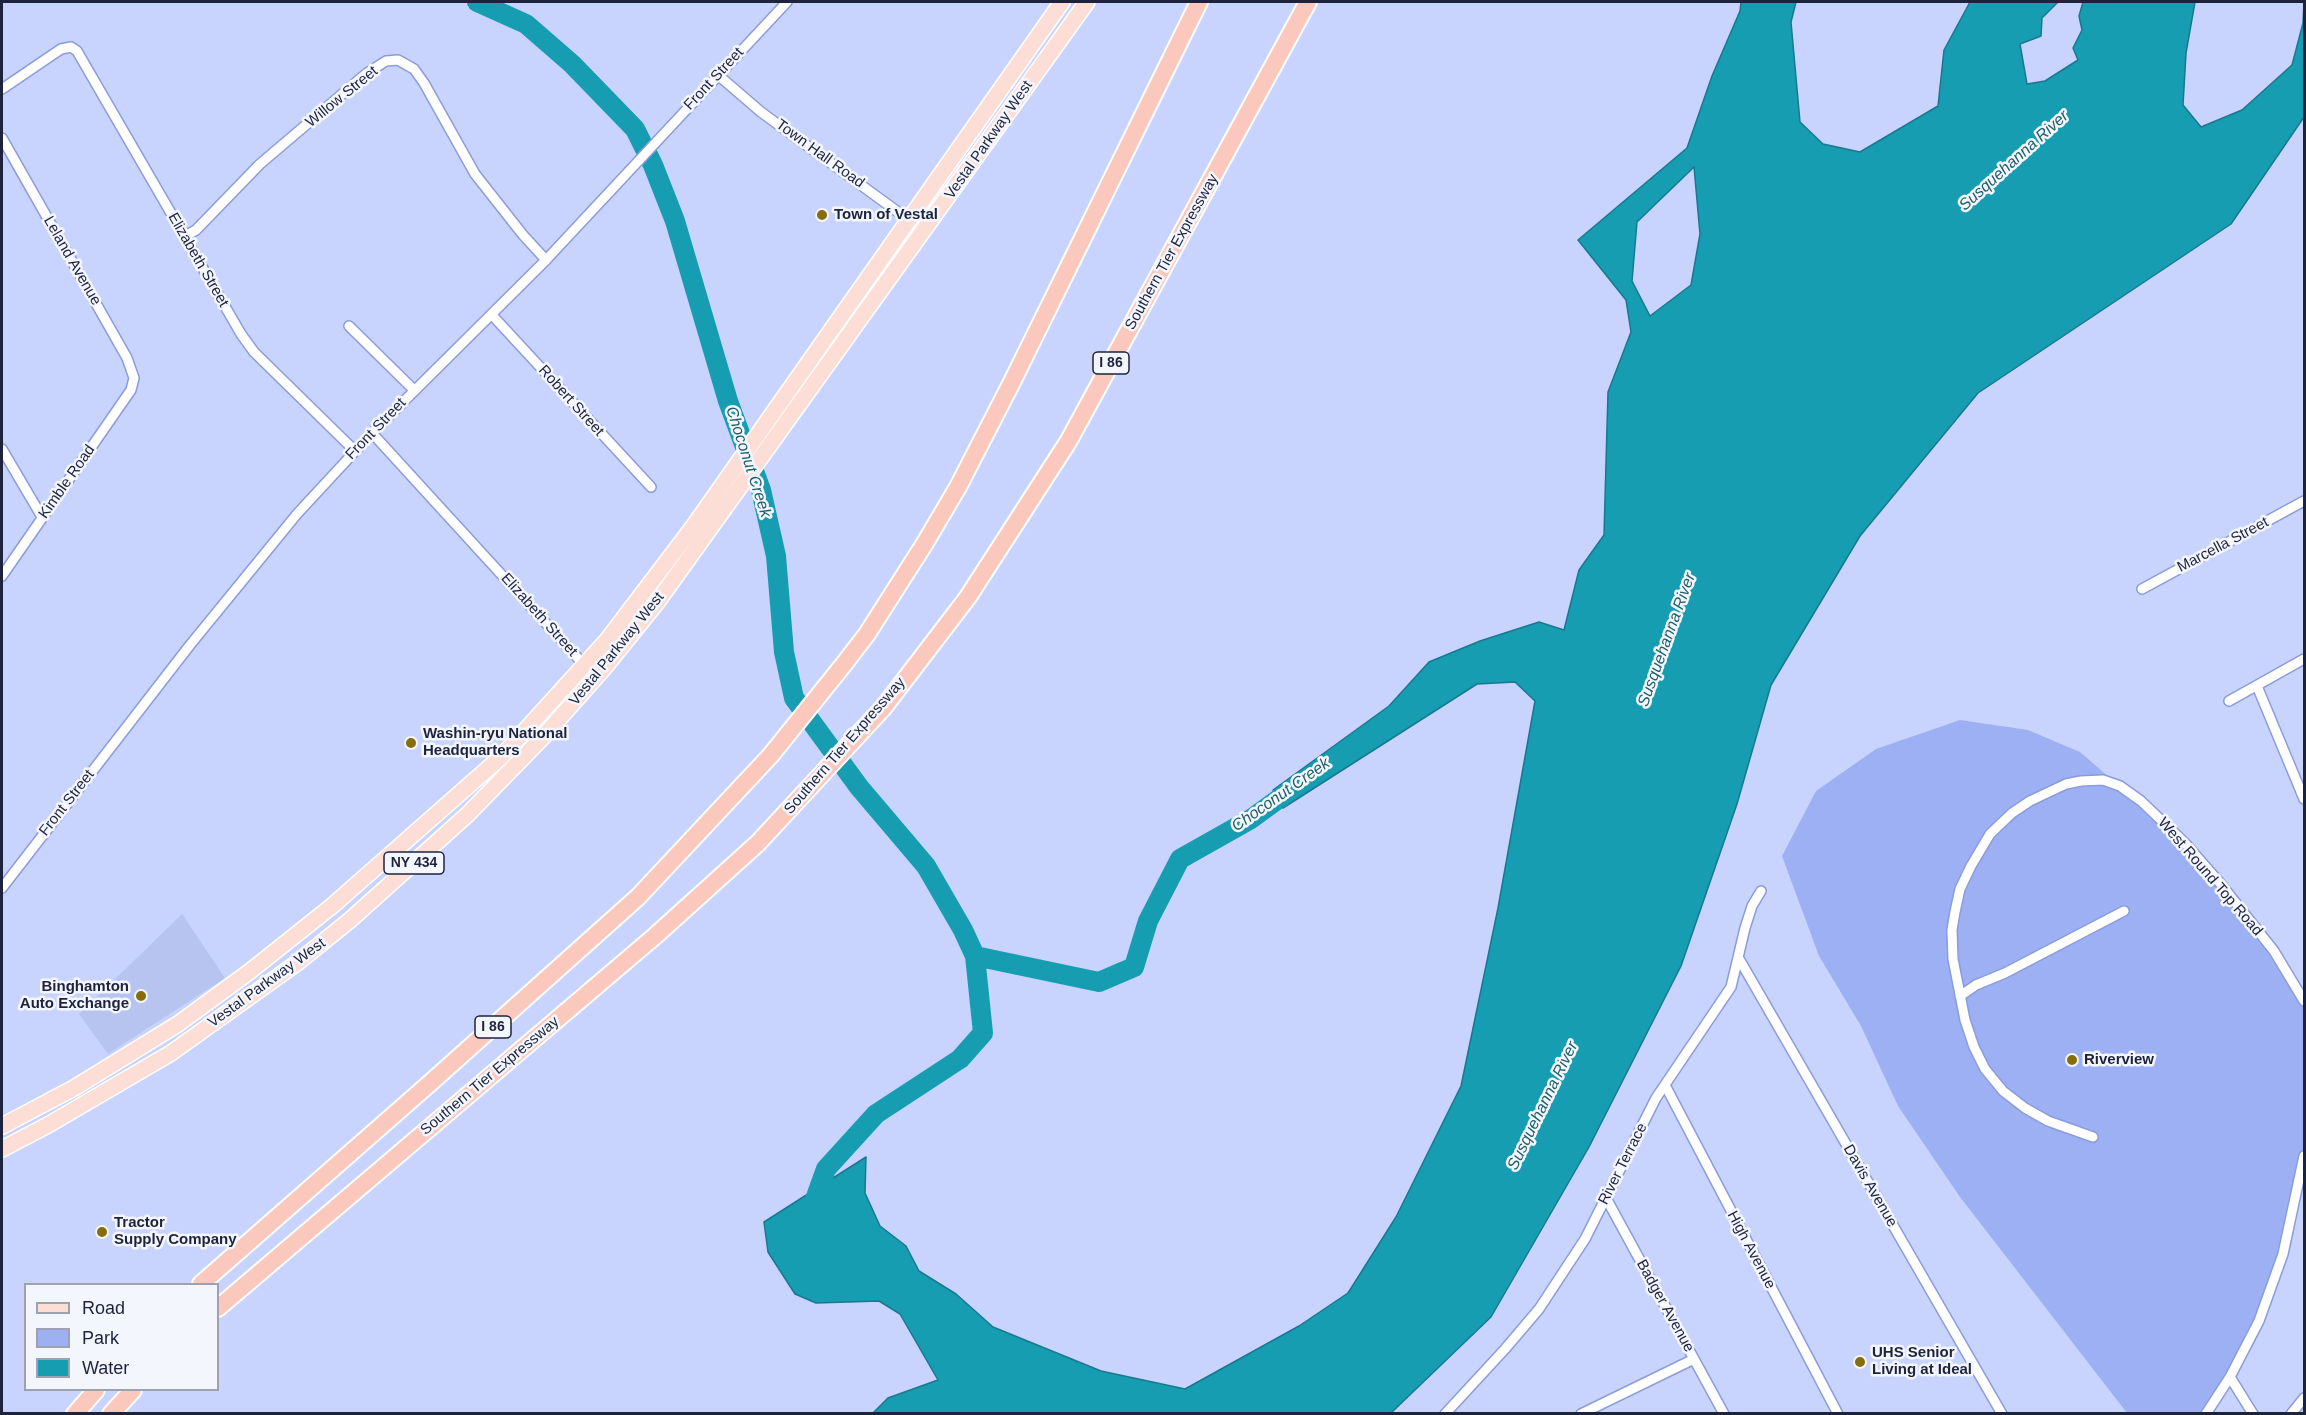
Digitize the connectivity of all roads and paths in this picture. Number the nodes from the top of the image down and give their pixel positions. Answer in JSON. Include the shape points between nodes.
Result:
{"nodes":[{"id":1,"x":787,"y":2,"type":"edge"},
{"id":2,"x":1062,"y":2,"type":"edge"},
{"id":3,"x":1087,"y":2,"type":"edge"},
{"id":4,"x":1198,"y":2,"type":"edge"},
{"id":5,"x":1308,"y":2,"type":"edge"},
{"id":6,"x":718,"y":75,"type":"junction"},
{"id":7,"x":2,"y":89,"type":"edge"},
{"id":8,"x":2,"y":138,"type":"edge"},
{"id":9,"x":907,"y":219,"type":"junction"},
{"id":10,"x":924,"y":231,"type":"junction"},
{"id":11,"x":184,"y":237,"type":"junction"},
{"id":12,"x":546,"y":260,"type":"junction"},
{"id":13,"x":492,"y":315,"type":"junction"},
{"id":14,"x":349,"y":326,"type":"dead end"},
{"id":15,"x":132,"y":387,"type":"joint"},
{"id":16,"x":414,"y":390,"type":"junction"},
{"id":17,"x":372,"y":433,"type":"junction"},
{"id":18,"x":2,"y":449,"type":"edge"},
{"id":19,"x":355,"y":451,"type":"junction"},
{"id":20,"x":651,"y":487,"type":"dead end"},
{"id":21,"x":2304,"y":501,"type":"edge"},
{"id":22,"x":42,"y":517,"type":"junction"},
{"id":23,"x":2,"y":576,"type":"edge"},
{"id":24,"x":2142,"y":589,"type":"dead end"},
{"id":25,"x":2304,"y":659,"type":"edge"},
{"id":26,"x":585,"y":666,"type":"junction"},
{"id":27,"x":2257,"y":686,"type":"junction"},
{"id":28,"x":2229,"y":701,"type":"dead end"},
{"id":29,"x":2304,"y":799,"type":"edge"},
{"id":30,"x":2,"y":888,"type":"edge"},
{"id":31,"x":1761,"y":891,"type":"dead end"},
{"id":32,"x":2124,"y":911,"type":"dead end"},
{"id":33,"x":1738,"y":957,"type":"junction"},
{"id":34,"x":1960,"y":996,"type":"junction"},
{"id":35,"x":2304,"y":1001,"type":"edge"},
{"id":36,"x":1665,"y":1085,"type":"junction"},
{"id":37,"x":2,"y":1126,"type":"edge"},
{"id":38,"x":2093,"y":1137,"type":"dead end"},
{"id":39,"x":2,"y":1149,"type":"edge"},
{"id":40,"x":2304,"y":1156,"type":"edge"},
{"id":41,"x":1606,"y":1198,"type":"junction"},
{"id":42,"x":202,"y":1283,"type":"edge"},
{"id":43,"x":219,"y":1307,"type":"edge"},
{"id":44,"x":1694,"y":1359,"type":"junction"},
{"id":45,"x":2230,"y":1377,"type":"junction"},
{"id":46,"x":94,"y":1391,"type":"edge"},
{"id":47,"x":131,"y":1391,"type":"edge"},
{"id":48,"x":2304,"y":1398,"type":"edge"},
{"id":49,"x":1449,"y":1412,"type":"edge"},
{"id":50,"x":75,"y":1413,"type":"edge"},
{"id":51,"x":111,"y":1413,"type":"edge"},
{"id":52,"x":1581,"y":1413,"type":"edge"},
{"id":53,"x":1724,"y":1413,"type":"edge"},
{"id":54,"x":1838,"y":1413,"type":"edge"},
{"id":55,"x":2002,"y":1413,"type":"edge"},
{"id":56,"x":2206,"y":1413,"type":"edge"},
{"id":57,"x":2253,"y":1413,"type":"edge"},
{"id":58,"x":2291,"y":1413,"type":"edge"}],
"edges":[{"from":1,"to":6,"type":"street","name":"Front Street"},
{"from":2,"to":9,"type":"main road","name":"Vestal Parkway West","number":"NY 434"},
{"from":3,"to":10,"type":"main road","name":"Vestal Parkway West","number":"NY 434"},
{"from":4,"to":42,"type":"highway","number":"I 86","via":[[958,487],[867,634],[844,664],[771,755],[638,897]]},
{"from":5,"to":43,"type":"highway","name":"Southern Tier Expressway","number":"I 86","via":[[1068,442],[968,597],[884,706],[758,843],[655,936]]},
{"from":6,"to":9,"type":"street","name":"Town Hall Road","via":[[761,112]]},
{"from":6,"to":12,"type":"street","name":"Front Street"},
{"from":7,"to":11,"type":"street","name":"Elizabeth Street","via":[[61,50],[71,47],[77,51]]},
{"from":8,"to":15,"type":"street","name":"Leland Avenue","via":[[128,358],[134,378]]},
{"from":9,"to":10,"type":"street","name":"Town Hall Road"},
{"from":9,"to":26,"type":"main road","name":"Vestal Parkway West","number":"NY 434","via":[[736,467]]},
{"from":10,"to":39,"type":"main road","name":"Vestal Parkway West","number":"NY 434","via":[[658,601],[542,738],[451,830],[350,920],[261,989],[162,1058]]},
{"from":11,"to":12,"type":"street","name":"Willow Street","via":[[196,230],[260,164],[367,73],[386,61],[398,60],[414,69],[476,174]]},
{"from":11,"to":19,"type":"street","name":"Elizabeth Street","via":[[254,352]]},
{"from":12,"to":13,"type":"street","name":"Front Street"},
{"from":13,"to":16,"type":"street","name":"Front Street"},
{"from":13,"to":20,"type":"street","name":"Robert Street"},
{"from":14,"to":16,"type":"street"},
{"from":15,"to":22,"type":"street","name":"Kimble Road"},
{"from":16,"to":17,"type":"street","name":"Front Street"},
{"from":17,"to":19,"type":"street","name":"Front Street"},
{"from":17,"to":26,"type":"street","name":"Elizabeth Street"},
{"from":18,"to":22,"type":"street"},
{"from":19,"to":30,"type":"street","name":"Front Street","via":[[297,513],[192,642]]},
{"from":21,"to":24,"type":"street","name":"Marcella Street"},
{"from":22,"to":23,"type":"street","name":"Kimble Road"},
{"from":25,"to":27,"type":"street"},
{"from":26,"to":37,"type":"main road","name":"Vestal Parkway West","number":"NY 434","via":[[464,791],[249,972],[178,1024],[74,1088]]},
{"from":27,"to":28,"type":"street"},
{"from":27,"to":29,"type":"street"},
{"from":31,"to":33,"type":"street","name":"River Terrace","via":[[1752,906]]},
{"from":32,"to":34,"type":"street"},
{"from":33,"to":36,"type":"street","name":"River Terrace","via":[[1731,987]]},
{"from":33,"to":55,"type":"street","name":"Davis Avenue"},
{"from":34,"to":35,"type":"street","name":"West Round Top Road","via":[[1952,930],[1960,889],[1990,834],[2030,801],[2066,784],[2103,780],[2120,786],[2159,816],[2220,883],[2274,951]]},
{"from":34,"to":38,"type":"street","name":"West Round Top Road","via":[[1974,1047],[1985,1069],[2003,1090],[2048,1121]]},
{"from":36,"to":41,"type":"street","name":"River Terrace"},
{"from":36,"to":54,"type":"street","name":"High Avenue"},
{"from":40,"to":45,"type":"street","via":[[2283,1254],[2259,1321]]},
{"from":41,"to":44,"type":"street","name":"Badger Avenue"},
{"from":41,"to":49,"type":"street","name":"River Terrace","via":[[1585,1239],[1539,1309]]},
{"from":44,"to":52,"type":"street"},
{"from":44,"to":53,"type":"street","name":"Badger Avenue"},
{"from":45,"to":56,"type":"street"},
{"from":45,"to":57,"type":"street"},
{"from":46,"to":50,"type":"highway"},
{"from":47,"to":51,"type":"highway"},
{"from":48,"to":58,"type":"street"}]}
